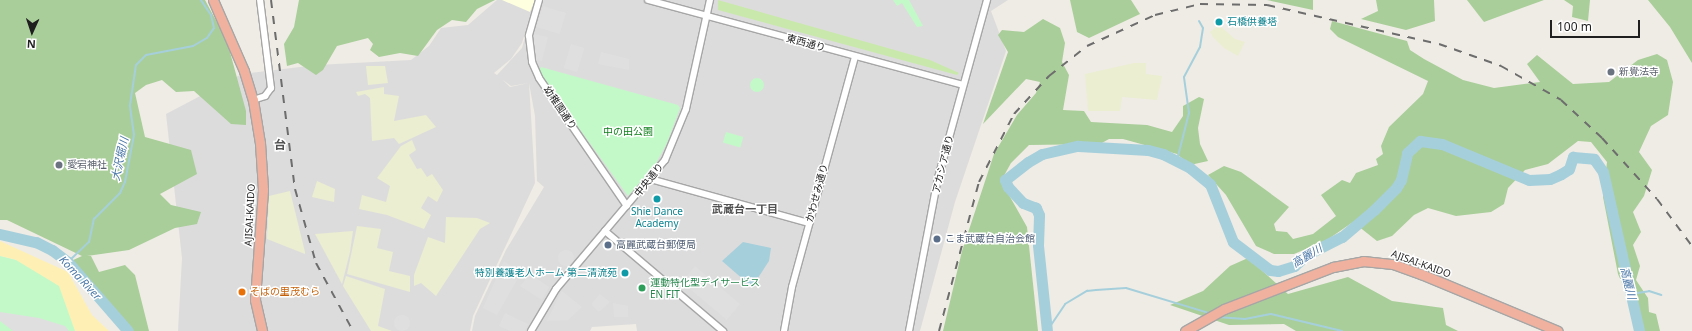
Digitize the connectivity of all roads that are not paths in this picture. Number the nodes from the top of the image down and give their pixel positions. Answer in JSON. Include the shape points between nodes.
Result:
{"nodes":[{"id":1,"x":214,"y":0,"type":"edge"},
{"id":2,"x":260,"y":0,"type":"edge"},
{"id":3,"x":539,"y":0,"type":"edge"},
{"id":4,"x":648,"y":0,"type":"edge"},
{"id":5,"x":710,"y":0,"type":"edge"},
{"id":6,"x":987,"y":0,"type":"edge"},
{"id":7,"x":706,"y":16,"type":"junction"},
{"id":8,"x":855,"y":56,"type":"junction"},
{"id":9,"x":963,"y":85,"type":"junction"},
{"id":10,"x":253,"y":100,"type":"junction"},
{"id":11,"x":650,"y":179,"type":"junction"},
{"id":12,"x":627,"y":206,"type":"junction"},
{"id":13,"x":809,"y":223,"type":"junction"},
{"id":14,"x":605,"y":231,"type":"junction"},
{"id":15,"x":262,"y":331,"type":"edge"},
{"id":16,"x":531,"y":331,"type":"edge"},
{"id":17,"x":723,"y":331,"type":"edge"},
{"id":18,"x":784,"y":331,"type":"edge"},
{"id":19,"x":909,"y":331,"type":"edge"},
{"id":20,"x":1185,"y":331,"type":"edge"},
{"id":21,"x":1558,"y":331,"type":"edge"}],
"edges":[{"from":1,"to":10,"type":"highway","name":"AJISAI-KAIDO","via":[[231,34]]},
{"from":2,"to":10,"type":"street","via":[[271,88],[265,96]]},
{"from":3,"to":12,"type":"street","name":"幼稚園通り","via":[[529,36],[532,62],[539,78]]},
{"from":4,"to":7,"type":"street","name":"東西通り"},
{"from":5,"to":7,"type":"street","name":"中央通り"},
{"from":6,"to":9,"type":"street","name":"アカシア通り"},
{"from":7,"to":8,"type":"street","name":"東西通り"},
{"from":7,"to":11,"type":"street","name":"中央通り","via":[[682,122],[665,160]]},
{"from":8,"to":9,"type":"street","name":"東西通り"},
{"from":8,"to":13,"type":"street","name":"かわせみ通り"},
{"from":9,"to":19,"type":"street","name":"アカシア通り","via":[[938,178]]},
{"from":10,"to":15,"type":"highway","name":"AJISAI-KAIDO","via":[[263,172],[255,300]]},
{"from":11,"to":12,"type":"street","name":"中央通り"},
{"from":11,"to":13,"type":"street"},
{"from":12,"to":14,"type":"street","name":"中央通り"},
{"from":13,"to":18,"type":"street","name":"かわせみ通り","via":[[785,314]]},
{"from":14,"to":16,"type":"street","name":"中央通り","via":[[556,289]]},
{"from":14,"to":17,"type":"street"},
{"from":20,"to":21,"type":"highway","name":"AJISAI-KAIDO","via":[[1217,312],[1339,266],[1380,262],[1421,274]]}]}
